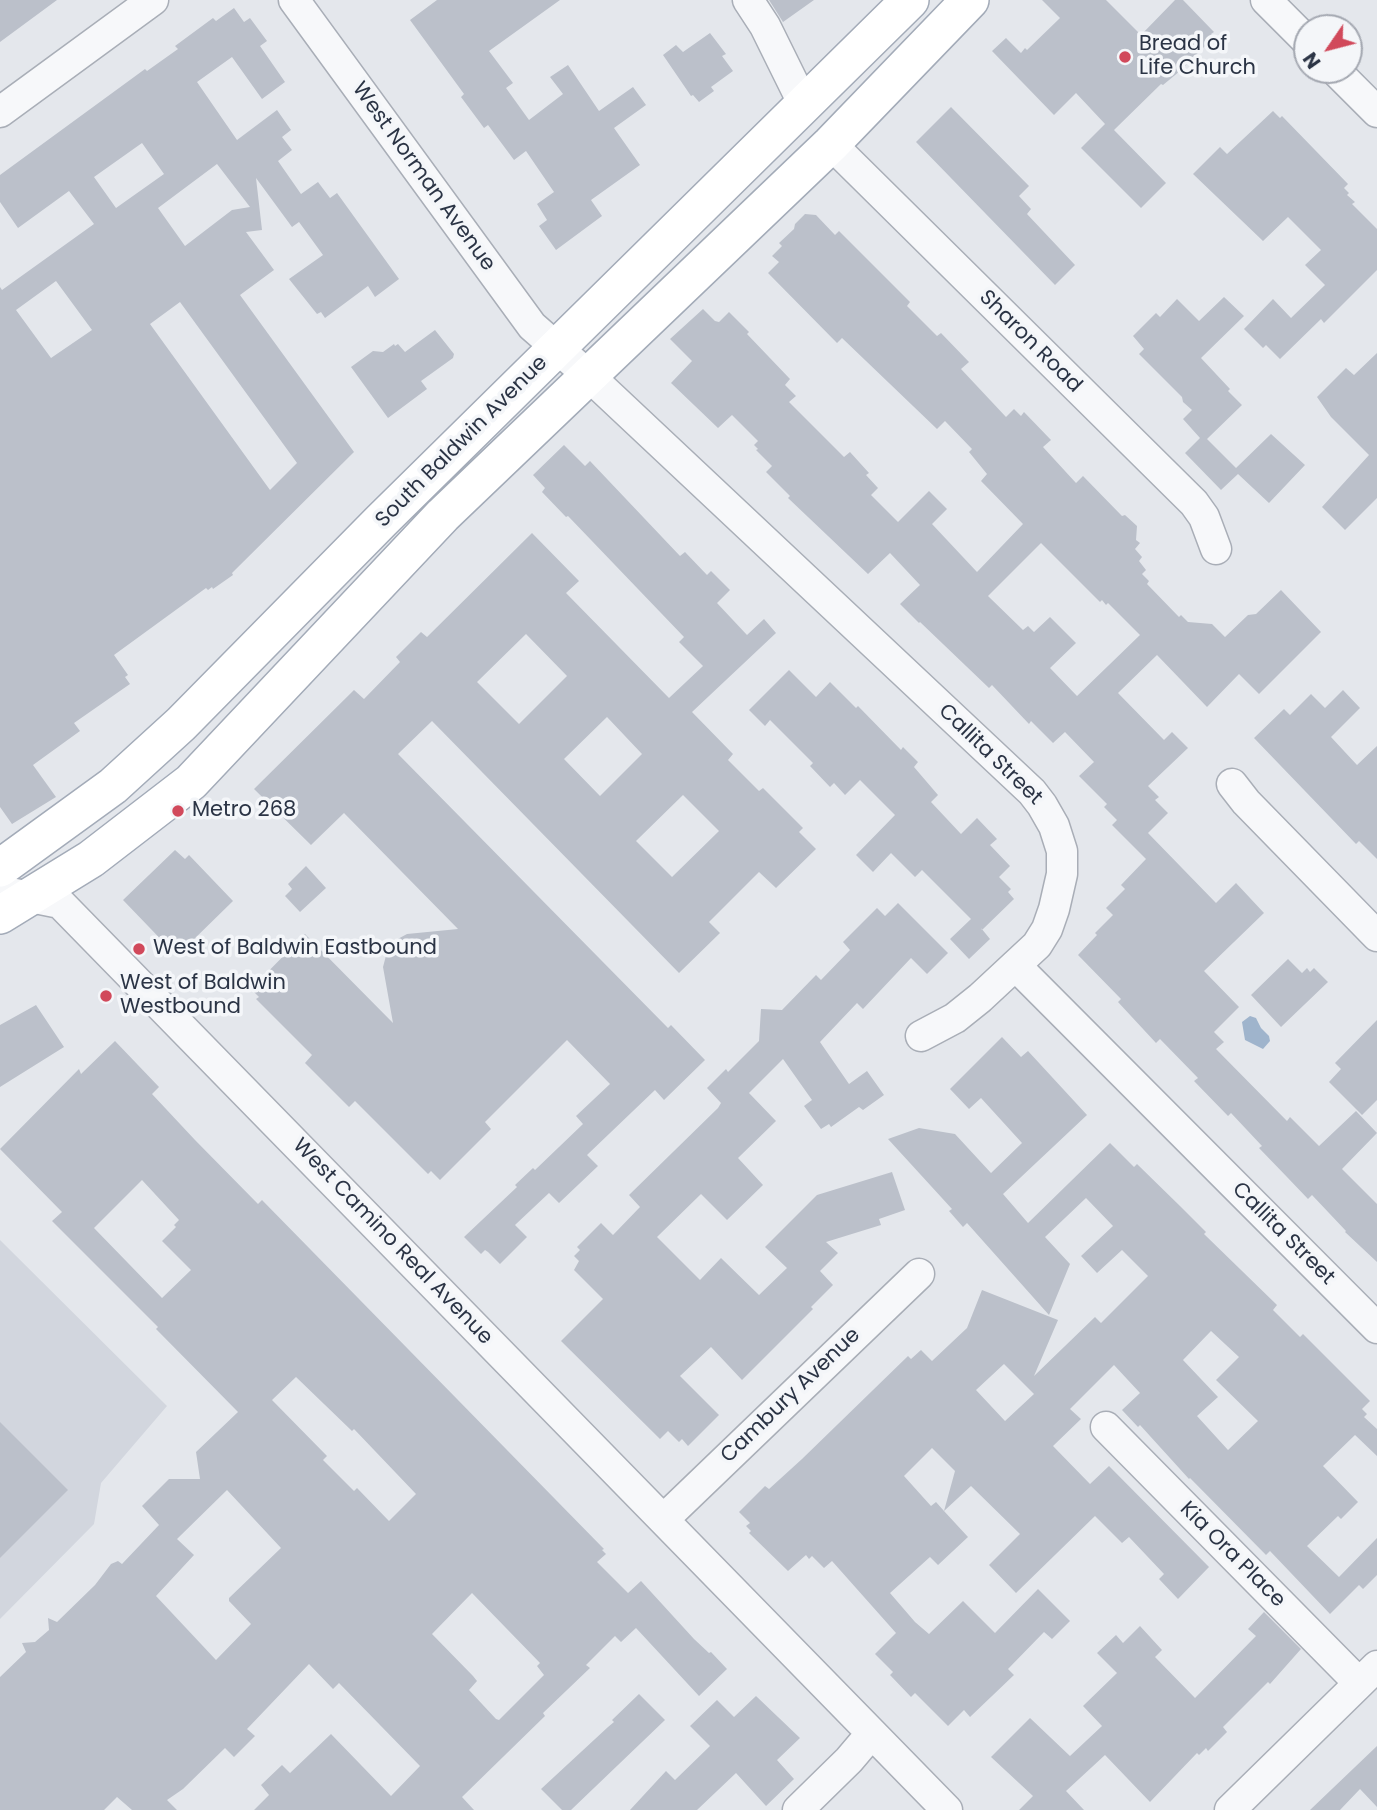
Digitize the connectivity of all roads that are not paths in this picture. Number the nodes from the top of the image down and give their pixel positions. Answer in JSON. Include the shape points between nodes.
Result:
{"nodes":[{"id":1,"x":153,"y":0,"type":"edge"},
{"id":2,"x":294,"y":0,"type":"edge"},
{"id":3,"x":748,"y":0,"type":"edge"},
{"id":4,"x":910,"y":0,"type":"edge"},
{"id":5,"x":970,"y":0,"type":"edge"},
{"id":6,"x":1266,"y":0,"type":"edge"},
{"id":7,"x":1293,"y":27,"type":"edge"},
{"id":8,"x":1349,"y":84,"type":"edge"},
{"id":9,"x":804,"y":105,"type":"junction"},
{"id":10,"x":0,"y":112,"type":"edge"},
{"id":11,"x":1377,"y":112,"type":"edge"},
{"id":12,"x":831,"y":144,"type":"junction"},
{"id":13,"x":557,"y":348,"type":"junction"},
{"id":14,"x":589,"y":376,"type":"junction"},
{"id":15,"x":1216,"y":549,"type":"dead end"},
{"id":16,"x":1231,"y":784,"type":"dead end"},
{"id":17,"x":0,"y":868,"type":"edge"},
{"id":18,"x":9,"y":901,"type":"edge"},
{"id":19,"x":1377,"y":936,"type":"edge"},
{"id":20,"x":1016,"y":966,"type":"junction"},
{"id":21,"x":921,"y":1036,"type":"dead end"},
{"id":22,"x":919,"y":1273,"type":"dead end"},
{"id":23,"x":1377,"y":1328,"type":"edge"},
{"id":24,"x":1106,"y":1427,"type":"dead end"},
{"id":25,"x":664,"y":1519,"type":"junction"},
{"id":26,"x":1368,"y":1675,"type":"edge"},
{"id":27,"x":871,"y":1734,"type":"junction"},
{"id":28,"x":799,"y":1810,"type":"edge"},
{"id":29,"x":947,"y":1810,"type":"edge"},
{"id":30,"x":1230,"y":1810,"type":"edge"}],
"edges":[{"from":1,"to":10,"type":"street"},
{"from":2,"to":13,"type":"street","name":"West Norman Avenue","via":[[530,324]]},
{"from":3,"to":9,"type":"street"},
{"from":4,"to":9,"type":"main road","name":"South Baldwin Avenue"},
{"from":5,"to":12,"type":"main road"},
{"from":6,"to":7,"type":"street"},
{"from":8,"to":11,"type":"street"},
{"from":9,"to":13,"type":"main road","name":"South Baldwin Avenue"},
{"from":12,"to":14,"type":"main road"},
{"from":12,"to":15,"type":"street","name":"Sharon Road","via":[[1194,503],[1205,517]]},
{"from":13,"to":14,"type":"street","name":"Callita Street"},
{"from":13,"to":17,"type":"main road","name":"South Baldwin Avenue","via":[[181,724],[113,786]]},
{"from":14,"to":18,"type":"main road","name":"South Baldwin Avenue","via":[[443,515],[191,782],[91,859]]},
{"from":14,"to":20,"type":"street","name":"Callita Street","via":[[1042,805],[1062,851],[1062,874],[1046,929]]},
{"from":16,"to":19,"type":"street"},
{"from":18,"to":25,"type":"street","name":"West Camino Real Avenue","via":[[60,903]]},
{"from":20,"to":21,"type":"street","via":[[955,1018]]},
{"from":20,"to":23,"type":"street","name":"Callita Street"},
{"from":22,"to":25,"type":"street","name":"Cambury Avenue"},
{"from":24,"to":26,"type":"street","name":"Kia Ora Place"},
{"from":25,"to":27,"type":"street","name":"West Camino Real Avenue"},
{"from":26,"to":30,"type":"street"},
{"from":27,"to":28,"type":"street"},
{"from":27,"to":29,"type":"street","name":"West Camino Real Avenue"}]}
